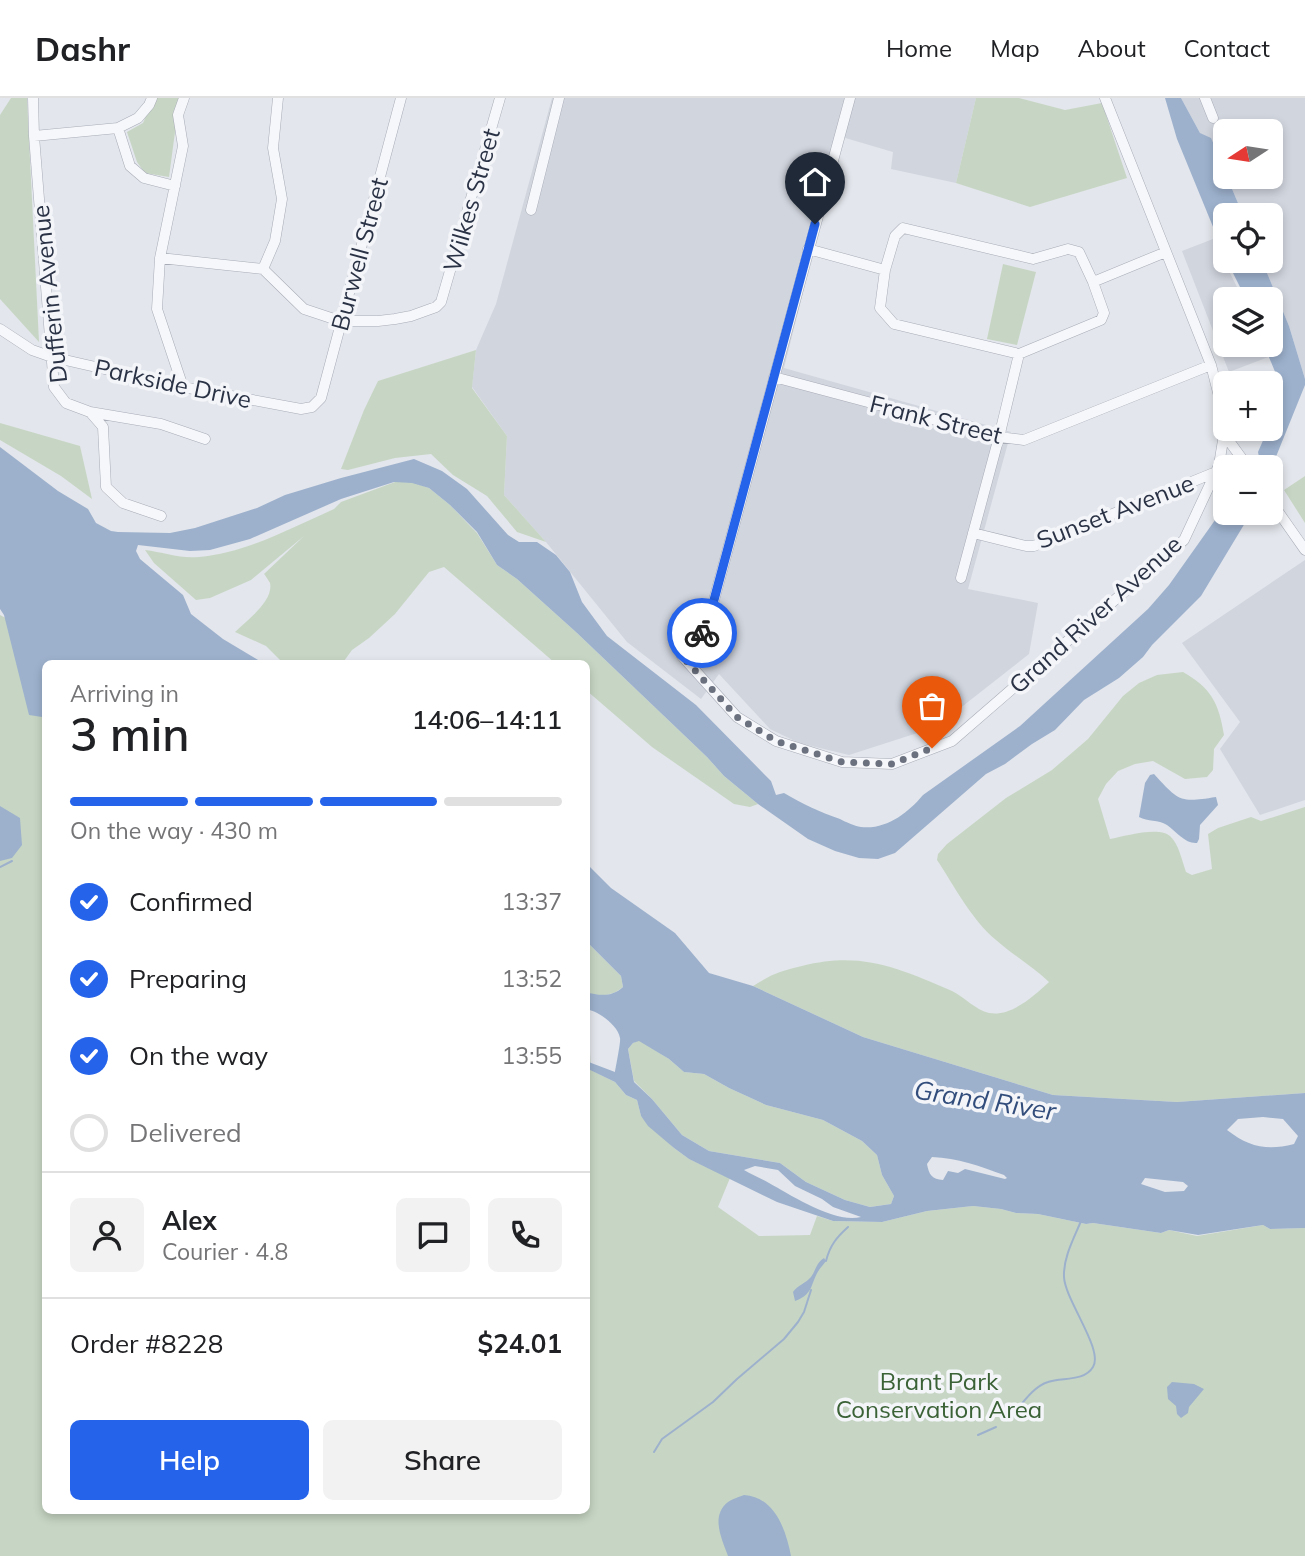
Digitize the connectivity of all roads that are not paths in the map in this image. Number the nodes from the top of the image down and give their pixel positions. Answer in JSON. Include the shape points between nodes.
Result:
{"nodes":[{"id":1,"x":33,"y":98,"type":"edge"},
{"id":2,"x":152,"y":98,"type":"edge"},
{"id":3,"x":184,"y":98,"type":"edge"},
{"id":4,"x":278,"y":98,"type":"edge"},
{"id":5,"x":401,"y":98,"type":"edge"},
{"id":6,"x":500,"y":98,"type":"edge"},
{"id":7,"x":559,"y":98,"type":"edge"},
{"id":8,"x":850,"y":98,"type":"edge"},
{"id":9,"x":1105,"y":98,"type":"edge"},
{"id":10,"x":1205,"y":98,"type":"edge"},
{"id":11,"x":1213,"y":118,"type":"dead end"},
{"id":12,"x":118,"y":128,"type":"junction"},
{"id":13,"x":34,"y":136,"type":"junction"},
{"id":14,"x":175,"y":186,"type":"junction"},
{"id":15,"x":531,"y":210,"type":"dead end"},
{"id":16,"x":808,"y":249,"type":"junction"},
{"id":17,"x":1166,"y":252,"type":"junction"},
{"id":18,"x":160,"y":258,"type":"junction"},
{"id":19,"x":263,"y":269,"type":"junction"},
{"id":20,"x":885,"y":270,"type":"junction"},
{"id":21,"x":1093,"y":282,"type":"junction"},
{"id":22,"x":340,"y":321,"type":"junction"},
{"id":23,"x":0,"y":329,"type":"edge"},
{"id":24,"x":1019,"y":354,"type":"junction"},
{"id":25,"x":52,"y":357,"type":"junction"},
{"id":26,"x":1211,"y":365,"type":"junction"},
{"id":27,"x":1213,"y":373,"type":"edge"},
{"id":28,"x":774,"y":377,"type":"junction"},
{"id":29,"x":183,"y":387,"type":"junction"},
{"id":30,"x":312,"y":407,"type":"joint"},
{"id":31,"x":90,"y":412,"type":"junction"},
{"id":32,"x":999,"y":437,"type":"junction"},
{"id":33,"x":205,"y":439,"type":"dead end"},
{"id":34,"x":1213,"y":471,"type":"edge"},
{"id":35,"x":1213,"y":484,"type":"edge"},
{"id":36,"x":161,"y":516,"type":"dead end"},
{"id":37,"x":1283,"y":519,"type":"edge"},
{"id":38,"x":973,"y":533,"type":"junction"},
{"id":39,"x":1305,"y":550,"type":"edge"},
{"id":40,"x":961,"y":578,"type":"dead end"}],
"edges":[{"from":1,"to":13,"type":"street","name":"Dufferin Avenue"},
{"from":2,"to":12,"type":"street","via":[[138,118]]},
{"from":3,"to":14,"type":"street","via":[[178,115],[183,146]]},
{"from":4,"to":19,"type":"street","via":[[273,148],[282,199],[275,241]]},
{"from":5,"to":22,"type":"street","name":"Burwell Street"},
{"from":6,"to":22,"type":"street","name":"Wilkes Street","via":[[441,302],[411,316]]},
{"from":7,"to":15,"type":"street"},
{"from":8,"to":16,"type":"street"},
{"from":9,"to":17,"type":"street","name":"Grand River Avenue"},
{"from":10,"to":11,"type":"street"},
{"from":12,"to":13,"type":"street"},
{"from":12,"to":14,"type":"street","via":[[130,166],[144,178]]},
{"from":13,"to":25,"type":"street","name":"Dufferin Avenue"},
{"from":14,"to":18,"type":"street"},
{"from":16,"to":20,"type":"street"},
{"from":16,"to":28,"type":"street"},
{"from":17,"to":21,"type":"street"},
{"from":17,"to":26,"type":"street","name":"Grand River Avenue"},
{"from":18,"to":19,"type":"street"},
{"from":18,"to":29,"type":"street","via":[[157,309]]},
{"from":19,"to":22,"type":"street","via":[[304,309]]},
{"from":20,"to":21,"type":"street","via":[[895,236],[903,228],[1033,259],[1068,249],[1079,251]]},
{"from":20,"to":24,"type":"street","via":[[880,308],[894,324]]},
{"from":21,"to":24,"type":"street","via":[[1104,313],[1101,320]]},
{"from":22,"to":30,"type":"street","name":"Burwell Street","via":[[321,398]]},
{"from":23,"to":25,"type":"street","name":"Parkside Drive"},
{"from":24,"to":32,"type":"street"},
{"from":25,"to":29,"type":"street","name":"Parkside Drive"},
{"from":25,"to":31,"type":"street","name":"Dufferin Avenue","via":[[54,387],[66,402]]},
{"from":26,"to":27,"type":"street","name":"Grand River Avenue"},
{"from":26,"to":32,"type":"street","name":"Frank Street","via":[[1024,440]]},
{"from":28,"to":32,"type":"street","name":"Frank Street"},
{"from":28,"to":35,"type":"street","name":"Grand River Avenue","via":[[707,626],[682,656],[737,717],[776,741],[842,762],[892,764],[952,741],[1184,540]]},
{"from":29,"to":30,"type":"street","name":"Parkside Drive","via":[[301,409]]},
{"from":31,"to":33,"type":"street","via":[[161,424]]},
{"from":31,"to":36,"type":"street","name":"Dufferin Avenue","via":[[103,427],[106,487],[123,503]]},
{"from":32,"to":38,"type":"street"},
{"from":34,"to":38,"type":"street","name":"Sunset Avenue","via":[[1034,546]]},
{"from":37,"to":39,"type":"street"},
{"from":38,"to":40,"type":"street"}]}
